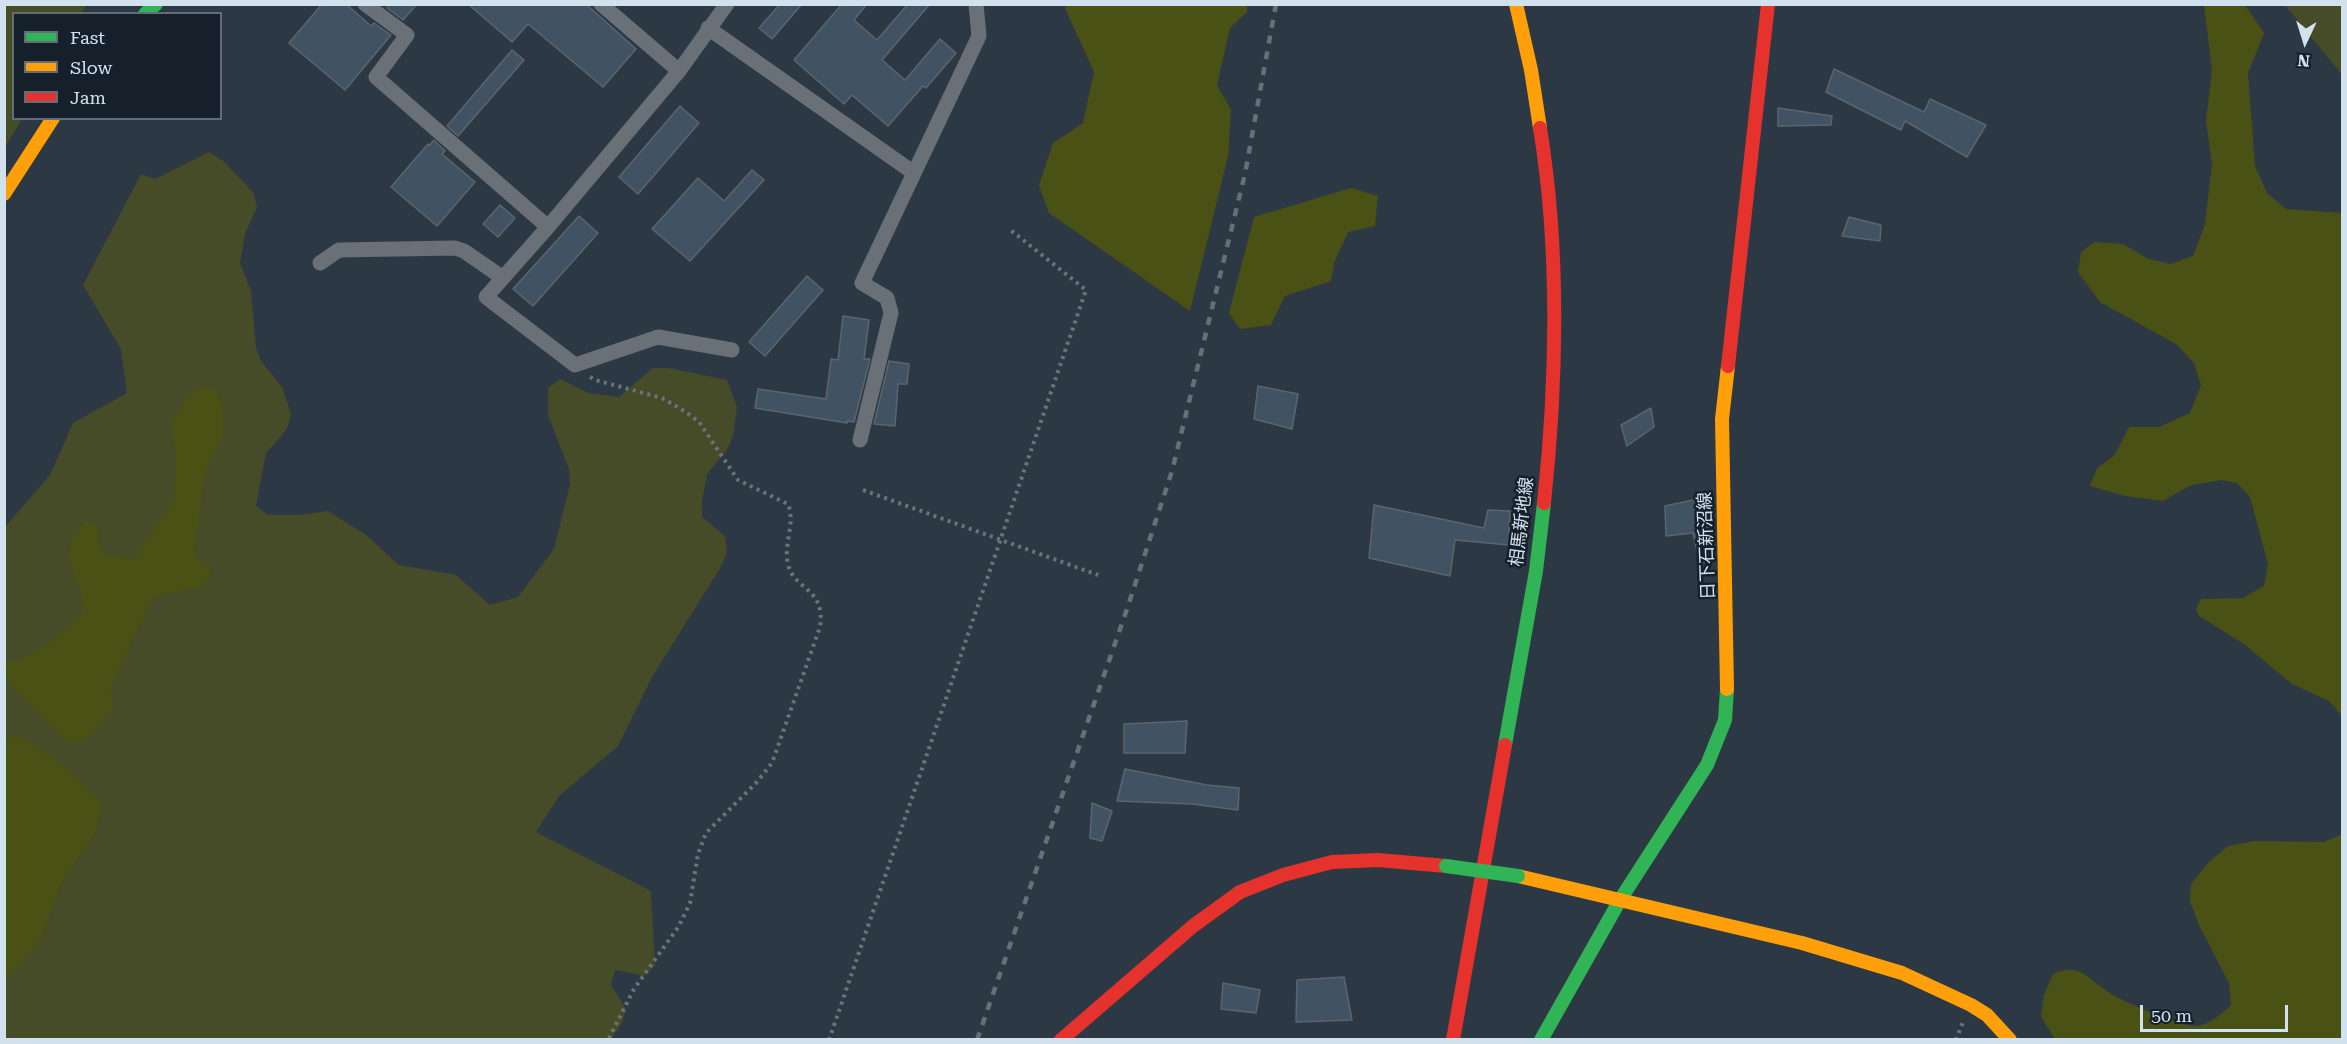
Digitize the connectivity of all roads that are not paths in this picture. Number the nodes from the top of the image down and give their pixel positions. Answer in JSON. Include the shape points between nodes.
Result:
{"nodes":[{"id":1,"x":365,"y":4,"type":"edge"},
{"id":2,"x":602,"y":4,"type":"edge"},
{"id":3,"x":727,"y":4,"type":"edge"},
{"id":4,"x":976,"y":4,"type":"edge"},
{"id":5,"x":1516,"y":4,"type":"edge"},
{"id":6,"x":1768,"y":4,"type":"edge"},
{"id":7,"x":708,"y":28,"type":"junction"},
{"id":8,"x":679,"y":71,"type":"junction"},
{"id":9,"x":52,"y":120,"type":"edge"},
{"id":10,"x":914,"y":173,"type":"junction"},
{"id":11,"x":4,"y":194,"type":"edge"},
{"id":12,"x":548,"y":227,"type":"junction"},
{"id":13,"x":320,"y":263,"type":"dead end"},
{"id":14,"x":503,"y":278,"type":"junction"},
{"id":15,"x":732,"y":350,"type":"dead end"},
{"id":16,"x":860,"y":440,"type":"dead end"},
{"id":17,"x":1620,"y":900,"type":"junction"},
{"id":18,"x":1061,"y":1040,"type":"edge"},
{"id":19,"x":1453,"y":1040,"type":"edge"},
{"id":20,"x":1541,"y":1040,"type":"edge"},
{"id":21,"x":2010,"y":1040,"type":"edge"}],
"edges":[{"from":1,"to":12,"type":"street","via":[[407,35],[376,77]]},
{"from":2,"to":8,"type":"street"},
{"from":3,"to":7,"type":"street"},
{"from":4,"to":10,"type":"street","via":[[979,36]]},
{"from":5,"to":19,"type":"main road","name":"相馬新地線","via":[[1544,152],[1552,233],[1550,437],[1539,543]]},
{"from":6,"to":17,"type":"main road","name":"日下石新沼線","via":[[1722,419],[1728,671],[1725,720],[1707,765]]},
{"from":7,"to":8,"type":"street"},
{"from":7,"to":10,"type":"street"},
{"from":8,"to":12,"type":"street"},
{"from":9,"to":11,"type":"main road"},
{"from":10,"to":16,"type":"street","via":[[862,283],[887,298],[891,313]]},
{"from":12,"to":14,"type":"street"},
{"from":13,"to":14,"type":"street","via":[[339,249],[454,248]]},
{"from":14,"to":15,"type":"street","via":[[486,297],[575,365],[658,337]]},
{"from":17,"to":18,"type":"main road","bridge":true,"via":[[1518,876],[1446,866],[1378,860],[1332,862],[1240,892],[1192,926]]},
{"from":17,"to":20,"type":"main road","name":"日下石新沼線"},
{"from":17,"to":21,"type":"main road","via":[[1802,943],[1902,973],[1971,1005]]}]}
